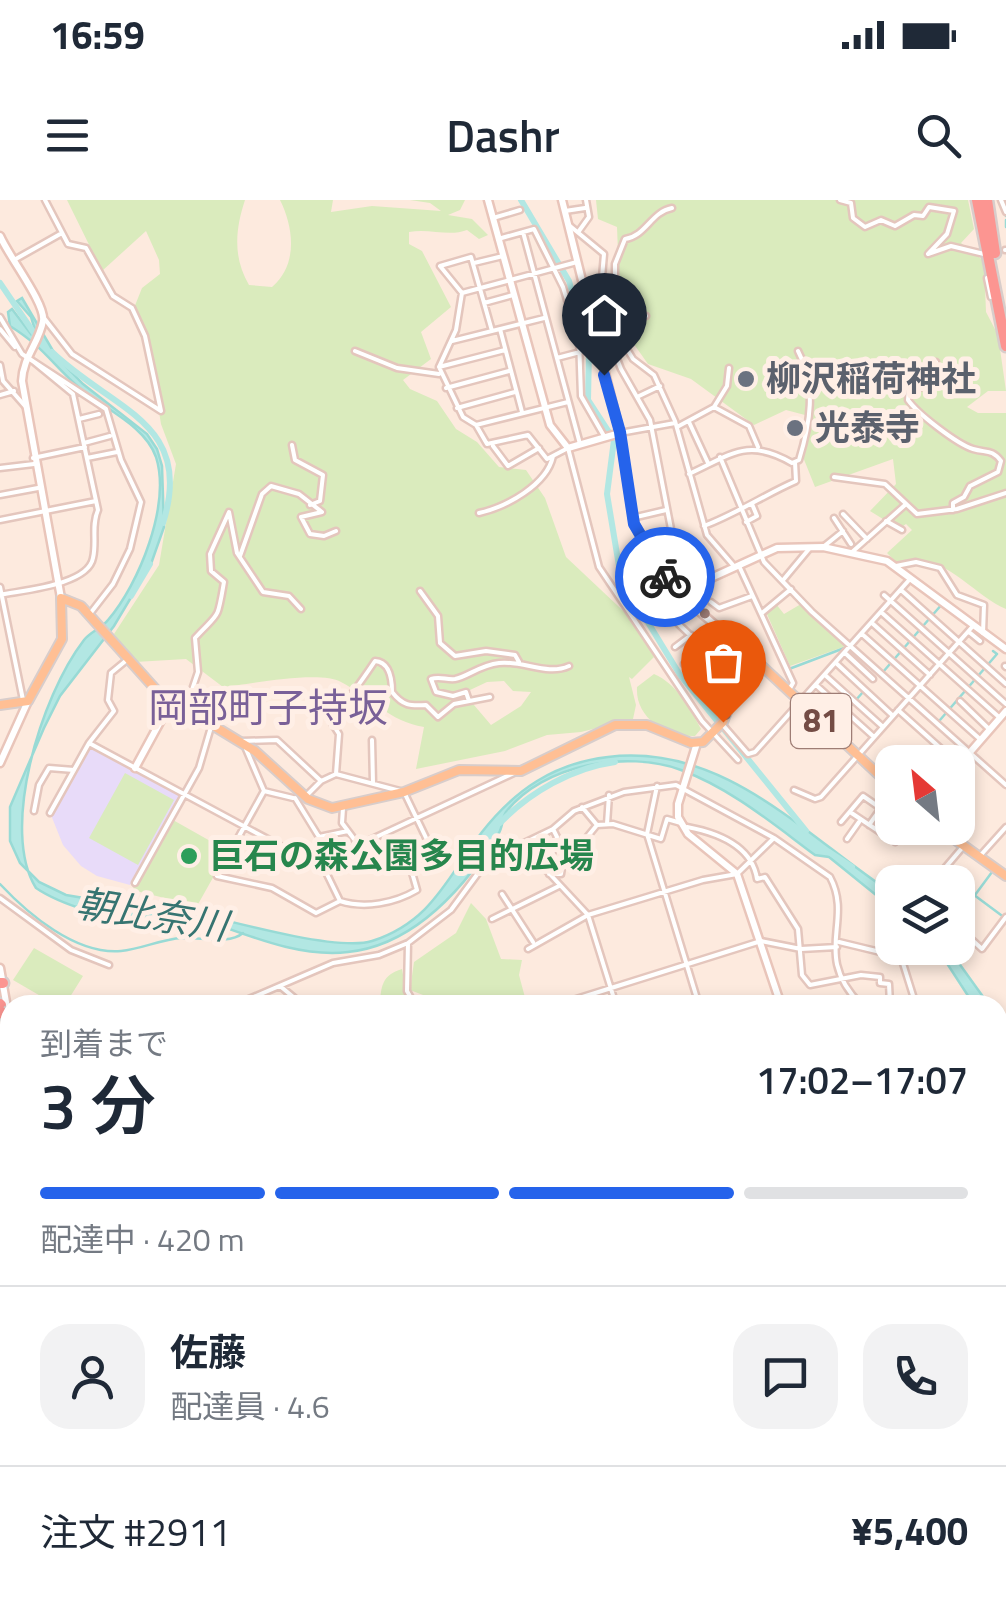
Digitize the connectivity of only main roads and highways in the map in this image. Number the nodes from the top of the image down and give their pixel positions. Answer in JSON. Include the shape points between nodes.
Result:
{"nodes":[{"id":1,"x":488,"y":200,"type":"edge"},
{"id":2,"x":562,"y":200,"type":"edge"},
{"id":3,"x":977,"y":200,"type":"edge"},
{"id":4,"x":987,"y":200,"type":"edge"},
{"id":5,"x":0,"y":236,"type":"edge"},
{"id":6,"x":1006,"y":319,"type":"edge"},
{"id":7,"x":1006,"y":346,"type":"edge"},
{"id":8,"x":618,"y":433,"type":"junction"},
{"id":9,"x":678,"y":593,"type":"junction"},
{"id":10,"x":61,"y":598,"type":"junction"},
{"id":11,"x":1006,"y":648,"type":"edge"},
{"id":12,"x":750,"y":655,"type":"junction"},
{"id":13,"x":172,"y":700,"type":"junction"},
{"id":14,"x":26,"y":701,"type":"junction"},
{"id":15,"x":0,"y":705,"type":"edge"},
{"id":16,"x":1004,"y":711,"type":"edge"},
{"id":17,"x":698,"y":743,"type":"junction"},
{"id":18,"x":975,"y":745,"type":"edge"},
{"id":19,"x":0,"y":763,"type":"edge"},
{"id":20,"x":135,"y":768,"type":"road end"},
{"id":21,"x":875,"y":773,"type":"edge"},
{"id":22,"x":961,"y":845,"type":"edge"},
{"id":23,"x":1006,"y":876,"type":"edge"},
{"id":24,"x":0,"y":968,"type":"edge"},
{"id":25,"x":1,"y":983,"type":"edge"},
{"id":26,"x":778,"y":995,"type":"edge"}],
"edges":[{"from":1,"to":8,"type":"main road","via":[[553,430],[568,448]]},
{"from":2,"to":8,"type":"main road","via":[[573,264],[598,326]]},
{"from":3,"to":7,"type":"highway"},
{"from":4,"to":6,"type":"highway"},
{"from":5,"to":10,"type":"main road","via":[[36,294],[43,321],[22,381]]},
{"from":8,"to":9,"type":"main road","via":[[632,518]]},
{"from":9,"to":11,"type":"main road","via":[[787,546],[851,548],[894,566],[981,637]]},
{"from":9,"to":12,"type":"main road"},
{"from":10,"to":13,"type":"main road","via":[[76,602],[151,686]]},
{"from":10,"to":14,"type":"main road","via":[[62,639]]},
{"from":12,"to":17,"type":"main road","via":[[718,729]]},
{"from":12,"to":21,"type":"main road","number":"81"},
{"from":13,"to":17,"type":"main road","via":[[241,741],[300,798],[343,808],[459,770],[516,772],[614,724],[647,725]]},
{"from":13,"to":20,"type":"main road"},
{"from":14,"to":15,"type":"main road"},
{"from":14,"to":19,"type":"main road"},
{"from":16,"to":18,"type":"main road"},
{"from":17,"to":26,"type":"main road","via":[[678,804],[682,825],[737,874]]},
{"from":22,"to":23,"type":"main road"},
{"from":24,"to":25,"type":"main road"}]}
